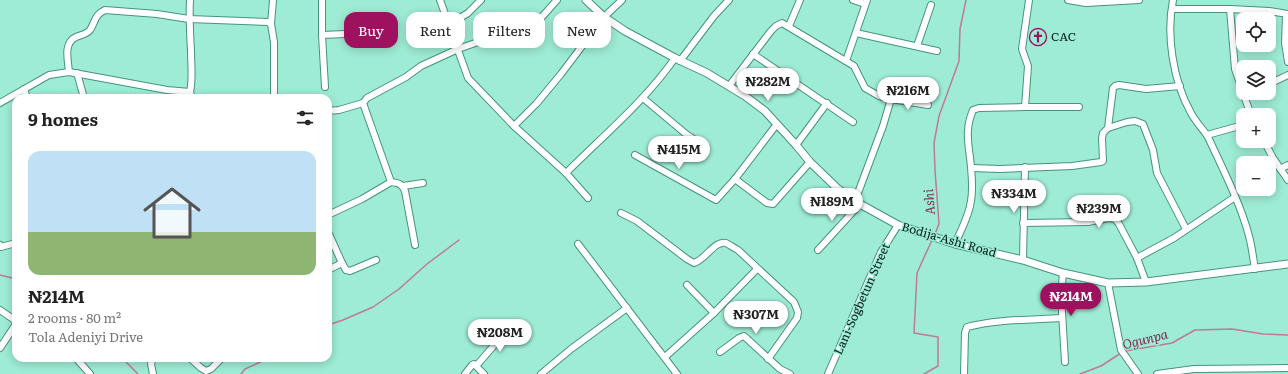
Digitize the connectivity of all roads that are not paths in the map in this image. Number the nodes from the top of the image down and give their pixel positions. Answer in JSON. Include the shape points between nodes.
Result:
{"nodes":[{"id":1,"x":190,"y":0,"type":"edge"},
{"id":2,"x":273,"y":0,"type":"edge"},
{"id":3,"x":322,"y":0,"type":"edge"},
{"id":4,"x":440,"y":0,"type":"edge"},
{"id":5,"x":481,"y":0,"type":"edge"},
{"id":6,"x":557,"y":0,"type":"edge"},
{"id":7,"x":586,"y":0,"type":"edge"},
{"id":8,"x":622,"y":0,"type":"edge"},
{"id":9,"x":729,"y":0,"type":"edge"},
{"id":10,"x":800,"y":0,"type":"edge"},
{"id":11,"x":853,"y":0,"type":"edge"},
{"id":12,"x":1028,"y":0,"type":"edge"},
{"id":13,"x":1068,"y":0,"type":"edge"},
{"id":14,"x":1139,"y":0,"type":"edge"},
{"id":15,"x":1173,"y":0,"type":"edge"},
{"id":16,"x":866,"y":2,"type":"edge"},
{"id":17,"x":931,"y":5,"type":"dead end"},
{"id":18,"x":1172,"y":9,"type":"junction"},
{"id":19,"x":1230,"y":9,"type":"junction"},
{"id":20,"x":445,"y":12,"type":"edge"},
{"id":21,"x":599,"y":12,"type":"edge"},
{"id":22,"x":609,"y":12,"type":"edge"},
{"id":23,"x":1287,"y":14,"type":"edge"},
{"id":24,"x":465,"y":15,"type":"edge"},
{"id":25,"x":189,"y":18,"type":"junction"},
{"id":26,"x":611,"y":22,"type":"edge"},
{"id":27,"x":271,"y":24,"type":"junction"},
{"id":28,"x":789,"y":26,"type":"junction"},
{"id":29,"x":856,"y":33,"type":"junction"},
{"id":30,"x":344,"y":34,"type":"edge"},
{"id":31,"x":322,"y":35,"type":"junction"},
{"id":32,"x":917,"y":46,"type":"junction"},
{"id":33,"x":581,"y":48,"type":"edge"},
{"id":34,"x":458,"y":49,"type":"junction"},
{"id":35,"x":937,"y":51,"type":"dead end"},
{"id":36,"x":753,"y":54,"type":"junction"},
{"id":37,"x":678,"y":59,"type":"junction"},
{"id":38,"x":846,"y":61,"type":"junction"},
{"id":39,"x":1288,"y":62,"type":"edge"},
{"id":40,"x":69,"y":72,"type":"junction"},
{"id":41,"x":78,"y":73,"type":"junction"},
{"id":42,"x":1236,"y":73,"type":"edge"},
{"id":43,"x":1288,"y":75,"type":"edge"},
{"id":44,"x":1276,"y":81,"type":"edge"},
{"id":45,"x":729,"y":86,"type":"junction"},
{"id":46,"x":1180,"y":86,"type":"junction"},
{"id":47,"x":325,"y":87,"type":"dead end"},
{"id":48,"x":24,"y":89,"type":"junction"},
{"id":49,"x":15,"y":94,"type":"edge"},
{"id":50,"x":25,"y":94,"type":"edge"},
{"id":51,"x":83,"y":94,"type":"edge"},
{"id":52,"x":186,"y":94,"type":"edge"},
{"id":53,"x":191,"y":94,"type":"edge"},
{"id":54,"x":274,"y":94,"type":"edge"},
{"id":55,"x":12,"y":96,"type":"edge"},
{"id":56,"x":643,"y":98,"type":"junction"},
{"id":57,"x":891,"y":99,"type":"junction"},
{"id":58,"x":0,"y":103,"type":"edge"},
{"id":59,"x":364,"y":103,"type":"junction"},
{"id":60,"x":827,"y":103,"type":"junction"},
{"id":61,"x":928,"y":105,"type":"dead end"},
{"id":62,"x":1025,"y":107,"type":"junction"},
{"id":63,"x":1079,"y":107,"type":"dead end"},
{"id":64,"x":332,"y":111,"type":"edge"},
{"id":65,"x":853,"y":122,"type":"dead end"},
{"id":66,"x":777,"y":124,"type":"junction"},
{"id":67,"x":514,"y":126,"type":"junction"},
{"id":68,"x":1236,"y":127,"type":"edge"},
{"id":69,"x":1108,"y":128,"type":"junction"},
{"id":70,"x":1207,"y":136,"type":"junction"},
{"id":71,"x":796,"y":145,"type":"junction"},
{"id":72,"x":704,"y":146,"type":"dead end"},
{"id":73,"x":1268,"y":148,"type":"edge"},
{"id":74,"x":635,"y":155,"type":"dead end"},
{"id":75,"x":810,"y":162,"type":"junction"},
{"id":76,"x":1288,"y":165,"type":"edge"},
{"id":77,"x":1025,"y":167,"type":"junction"},
{"id":78,"x":972,"y":168,"type":"junction"},
{"id":79,"x":1280,"y":169,"type":"junction"},
{"id":80,"x":566,"y":172,"type":"junction"},
{"id":81,"x":735,"y":179,"type":"junction"},
{"id":82,"x":1288,"y":180,"type":"edge"},
{"id":83,"x":391,"y":182,"type":"junction"},
{"id":84,"x":423,"y":183,"type":"dead end"},
{"id":85,"x":403,"y":186,"type":"junction"},
{"id":86,"x":1235,"y":197,"type":"junction"},
{"id":87,"x":588,"y":198,"type":"dead end"},
{"id":88,"x":858,"y":203,"type":"junction"},
{"id":89,"x":621,"y":213,"type":"dead end"},
{"id":90,"x":332,"y":214,"type":"edge"},
{"id":91,"x":1023,"y":223,"type":"junction"},
{"id":92,"x":898,"y":225,"type":"junction"},
{"id":93,"x":1186,"y":229,"type":"junction"},
{"id":94,"x":332,"y":241,"type":"edge"},
{"id":95,"x":12,"y":244,"type":"edge"},
{"id":96,"x":578,"y":244,"type":"dead end"},
{"id":97,"x":955,"y":244,"type":"junction"},
{"id":98,"x":0,"y":245,"type":"edge"},
{"id":99,"x":415,"y":245,"type":"dead end"},
{"id":100,"x":818,"y":250,"type":"dead end"},
{"id":101,"x":1137,"y":258,"type":"junction"},
{"id":102,"x":376,"y":260,"type":"dead end"},
{"id":103,"x":1023,"y":260,"type":"junction"},
{"id":104,"x":342,"y":263,"type":"junction"},
{"id":105,"x":1288,"y":264,"type":"edge"},
{"id":106,"x":332,"y":268,"type":"edge"},
{"id":107,"x":757,"y":269,"type":"junction"},
{"id":108,"x":1255,"y":269,"type":"junction"},
{"id":109,"x":1063,"y":273,"type":"junction"},
{"id":110,"x":1146,"y":282,"type":"junction"},
{"id":111,"x":1108,"y":283,"type":"junction"},
{"id":112,"x":687,"y":285,"type":"dead end"},
{"id":113,"x":627,"y":308,"type":"junction"},
{"id":114,"x":0,"y":310,"type":"edge"},
{"id":115,"x":714,"y":312,"type":"junction"},
{"id":116,"x":12,"y":318,"type":"edge"},
{"id":117,"x":1062,"y":318,"type":"junction"},
{"id":118,"x":509,"y":328,"type":"dead end"},
{"id":119,"x":12,"y":330,"type":"edge"},
{"id":120,"x":0,"y":348,"type":"edge"},
{"id":121,"x":720,"y":352,"type":"dead end"},
{"id":122,"x":665,"y":357,"type":"junction"},
{"id":123,"x":768,"y":359,"type":"junction"},
{"id":124,"x":80,"y":362,"type":"edge"},
{"id":125,"x":152,"y":362,"type":"edge"},
{"id":126,"x":194,"y":362,"type":"edge"},
{"id":127,"x":218,"y":362,"type":"edge"},
{"id":128,"x":1065,"y":362,"type":"dead end"},
{"id":129,"x":477,"y":365,"type":"junction"},
{"id":130,"x":1288,"y":368,"type":"edge"},
{"id":131,"x":1194,"y":372,"type":"edge"},
{"id":132,"x":90,"y":374,"type":"edge"},
{"id":133,"x":153,"y":374,"type":"edge"},
{"id":134,"x":465,"y":374,"type":"edge"},
{"id":135,"x":484,"y":374,"type":"edge"},
{"id":136,"x":541,"y":374,"type":"edge"},
{"id":137,"x":677,"y":374,"type":"edge"},
{"id":138,"x":790,"y":374,"type":"edge"},
{"id":139,"x":828,"y":374,"type":"edge"},
{"id":140,"x":964,"y":374,"type":"edge"},
{"id":141,"x":1138,"y":374,"type":"edge"},
{"id":142,"x":1157,"y":374,"type":"edge"}],
"edges":[{"from":1,"to":25,"type":"street"},
{"from":2,"to":27,"type":"street"},
{"from":3,"to":31,"type":"street"},
{"from":4,"to":20,"type":"street"},
{"from":5,"to":24,"type":"street"},
{"from":6,"to":34,"type":"street","via":[[532,28],[501,34]]},
{"from":7,"to":21,"type":"street","name":"Bodija-Ashi Road"},
{"from":8,"to":22,"type":"street"},
{"from":9,"to":37,"type":"street"},
{"from":10,"to":28,"type":"street"},
{"from":11,"to":16,"type":"street"},
{"from":12,"to":62,"type":"street","via":[[1022,49],[1028,66]]},
{"from":13,"to":14,"type":"street","via":[[1086,3]]},
{"from":15,"to":18,"type":"street"},
{"from":16,"to":29,"type":"street"},
{"from":17,"to":32,"type":"street"},
{"from":18,"to":19,"type":"street"},
{"from":18,"to":46,"type":"street","via":[[1170,29]]},
{"from":19,"to":23,"type":"street"},
{"from":19,"to":42,"type":"street"},
{"from":23,"to":39,"type":"street","via":[[1285,43]]},
{"from":25,"to":27,"type":"street"},
{"from":25,"to":40,"type":"street","via":[[105,10],[99,13],[88,32],[69,43]]},
{"from":25,"to":53,"type":"street"},
{"from":26,"to":37,"type":"street","name":"Bodija-Ashi Road"},
{"from":27,"to":54,"type":"street","via":[[274,42]]},
{"from":28,"to":36,"type":"street","via":[[782,23],[776,26]]},
{"from":28,"to":38,"type":"street"},
{"from":29,"to":32,"type":"street"},
{"from":29,"to":38,"type":"street"},
{"from":30,"to":31,"type":"street"},
{"from":31,"to":47,"type":"street"},
{"from":32,"to":35,"type":"street"},
{"from":33,"to":67,"type":"street","via":[[537,103]]},
{"from":34,"to":59,"type":"street","via":[[421,66],[367,98]]},
{"from":34,"to":67,"type":"street","via":[[468,78]]},
{"from":36,"to":45,"type":"street"},
{"from":36,"to":60,"type":"street"},
{"from":37,"to":45,"type":"street","name":"Bodija-Ashi Road"},
{"from":37,"to":56,"type":"street"},
{"from":38,"to":57,"type":"street","via":[[854,66],[864,88]]},
{"from":40,"to":41,"type":"street"},
{"from":40,"to":48,"type":"street","via":[[48,75]]},
{"from":41,"to":51,"type":"street"},
{"from":41,"to":52,"type":"street"},
{"from":43,"to":44,"type":"street"},
{"from":45,"to":66,"type":"street","name":"Bodija-Ashi Road","via":[[756,104]]},
{"from":46,"to":69,"type":"street","via":[[1146,89],[1115,86]]},
{"from":46,"to":70,"type":"street","via":[[1191,113]]},
{"from":48,"to":49,"type":"street"},
{"from":48,"to":50,"type":"street"},
{"from":55,"to":58,"type":"street"},
{"from":56,"to":72,"type":"street"},
{"from":56,"to":80,"type":"street"},
{"from":57,"to":61,"type":"street"},
{"from":57,"to":88,"type":"street"},
{"from":59,"to":64,"type":"street"},
{"from":59,"to":83,"type":"street"},
{"from":60,"to":65,"type":"street"},
{"from":60,"to":71,"type":"street"},
{"from":62,"to":63,"type":"street"},
{"from":62,"to":78,"type":"street","via":[[973,110],[967,139]]},
{"from":66,"to":71,"type":"street","name":"Bodija-Ashi Road"},
{"from":66,"to":81,"type":"street"},
{"from":67,"to":80,"type":"street"},
{"from":68,"to":70,"type":"street"},
{"from":69,"to":77,"type":"street","via":[[1102,138],[1101,162],[1072,166]]},
{"from":69,"to":93,"type":"street","via":[[1135,120],[1144,124],[1159,179]]},
{"from":70,"to":86,"type":"street"},
{"from":71,"to":75,"type":"street","name":"Bodija-Ashi Road"},
{"from":73,"to":79,"type":"street"},
{"from":74,"to":81,"type":"street","via":[[713,200],[719,198]]},
{"from":75,"to":81,"type":"street","via":[[773,204]]},
{"from":75,"to":88,"type":"street","name":"Bodija-Ashi Road","via":[[838,189]]},
{"from":76,"to":79,"type":"street"},
{"from":77,"to":78,"type":"street"},
{"from":77,"to":91,"type":"street"},
{"from":78,"to":97,"type":"street","via":[[971,201]]},
{"from":79,"to":82,"type":"street"},
{"from":80,"to":87,"type":"street"},
{"from":83,"to":85,"type":"street"},
{"from":83,"to":90,"type":"street"},
{"from":84,"to":85,"type":"street"},
{"from":85,"to":99,"type":"street"},
{"from":86,"to":93,"type":"street"},
{"from":86,"to":108,"type":"street","via":[[1249,236]]},
{"from":88,"to":92,"type":"street","name":"Bodija-Ashi Road"},
{"from":88,"to":100,"type":"street"},
{"from":89,"to":107,"type":"street","via":[[637,221],[694,263],[721,243],[738,250]]},
{"from":91,"to":101,"type":"street","via":[[1115,219]]},
{"from":91,"to":103,"type":"street"},
{"from":92,"to":97,"type":"street","name":"Bodija-Ashi Road"},
{"from":92,"to":139,"type":"street","name":"Lani-Sogbetun Street","via":[[881,252]]},
{"from":93,"to":101,"type":"street"},
{"from":94,"to":104,"type":"street"},
{"from":95,"to":98,"type":"street"},
{"from":96,"to":113,"type":"street"},
{"from":97,"to":103,"type":"street","name":"Bodija-Ashi Road"},
{"from":101,"to":110,"type":"street"},
{"from":102,"to":104,"type":"street","via":[[350,271],[346,270]]},
{"from":103,"to":109,"type":"street","name":"Bodija-Ashi Road"},
{"from":104,"to":106,"type":"street"},
{"from":105,"to":108,"type":"street","name":"Bodija-Ashi Road"},
{"from":107,"to":115,"type":"street"},
{"from":107,"to":123,"type":"street","via":[[794,302],[798,312]]},
{"from":108,"to":110,"type":"street","name":"Bodija-Ashi Road"},
{"from":109,"to":111,"type":"street","name":"Bodija-Ashi Road"},
{"from":109,"to":117,"type":"street"},
{"from":110,"to":111,"type":"street","name":"Bodija-Ashi Road"},
{"from":111,"to":141,"type":"street","via":[[1122,352]]},
{"from":112,"to":115,"type":"street"},
{"from":113,"to":122,"type":"street"},
{"from":113,"to":136,"type":"street"},
{"from":114,"to":116,"type":"street"},
{"from":115,"to":122,"type":"street"},
{"from":117,"to":128,"type":"street"},
{"from":117,"to":140,"type":"street","via":[[967,327]]},
{"from":118,"to":129,"type":"street"},
{"from":119,"to":120,"type":"street"},
{"from":121,"to":123,"type":"street","via":[[744,336]]},
{"from":122,"to":137,"type":"street"},
{"from":123,"to":138,"type":"street"},
{"from":124,"to":132,"type":"street"},
{"from":125,"to":133,"type":"street"},
{"from":126,"to":127,"type":"street","via":[[206,371]]},
{"from":129,"to":134,"type":"street","via":[[472,365]]},
{"from":129,"to":135,"type":"street"},
{"from":130,"to":131,"type":"street"},
{"from":131,"to":142,"type":"street"}]}
